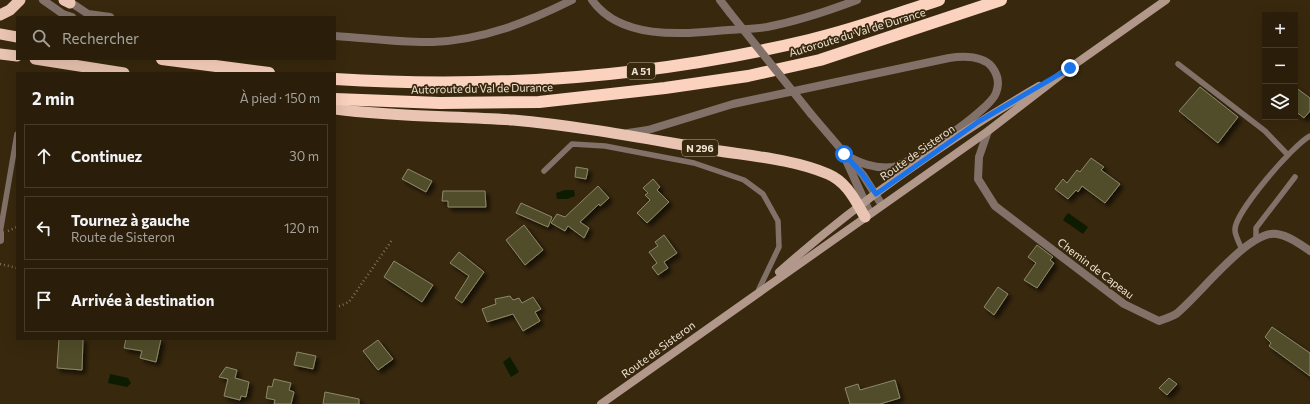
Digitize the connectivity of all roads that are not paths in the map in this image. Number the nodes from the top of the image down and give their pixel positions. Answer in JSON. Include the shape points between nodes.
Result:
{"nodes":[{"id":1,"x":20,"y":0,"type":"edge"},
{"id":2,"x":43,"y":0,"type":"edge"},
{"id":3,"x":572,"y":0,"type":"edge"},
{"id":4,"x":592,"y":0,"type":"edge"},
{"id":5,"x":720,"y":0,"type":"edge"},
{"id":6,"x":857,"y":0,"type":"edge"},
{"id":7,"x":939,"y":0,"type":"edge"},
{"id":8,"x":1002,"y":0,"type":"edge"},
{"id":9,"x":1166,"y":0,"type":"edge"},
{"id":10,"x":67,"y":1,"type":"edge"},
{"id":11,"x":0,"y":15,"type":"edge"},
{"id":12,"x":69,"y":16,"type":"edge"},
{"id":13,"x":103,"y":16,"type":"edge"},
{"id":14,"x":0,"y":34,"type":"edge"},
{"id":15,"x":336,"y":36,"type":"edge"},
{"id":16,"x":16,"y":37,"type":"edge"},
{"id":17,"x":0,"y":54,"type":"edge"},
{"id":18,"x":16,"y":56,"type":"edge"},
{"id":19,"x":41,"y":60,"type":"edge"},
{"id":20,"x":170,"y":60,"type":"edge"},
{"id":21,"x":1178,"y":64,"type":"dead end"},
{"id":22,"x":1070,"y":68,"type":"junction"},
{"id":23,"x":118,"y":72,"type":"edge"},
{"id":24,"x":261,"y":72,"type":"edge"},
{"id":25,"x":336,"y":79,"type":"edge"},
{"id":26,"x":336,"y":99,"type":"edge"},
{"id":27,"x":336,"y":109,"type":"edge"},
{"id":28,"x":988,"y":131,"type":"junction"},
{"id":29,"x":622,"y":134,"type":"junction"},
{"id":30,"x":1310,"y":136,"type":"edge"},
{"id":31,"x":16,"y":140,"type":"edge"},
{"id":32,"x":844,"y":154,"type":"junction"},
{"id":33,"x":1287,"y":154,"type":"junction"},
{"id":34,"x":544,"y":171,"type":"dead end"},
{"id":35,"x":1295,"y":177,"type":"dead end"},
{"id":36,"x":876,"y":194,"type":"junction"},
{"id":37,"x":862,"y":203,"type":"junction"},
{"id":38,"x":882,"y":205,"type":"junction"},
{"id":39,"x":867,"y":215,"type":"junction"},
{"id":40,"x":0,"y":233,"type":"edge"},
{"id":41,"x":1256,"y":239,"type":"junction"},
{"id":42,"x":0,"y":240,"type":"edge"},
{"id":43,"x":1242,"y":250,"type":"junction"},
{"id":44,"x":1310,"y":251,"type":"edge"},
{"id":45,"x":759,"y":289,"type":"junction"},
{"id":46,"x":748,"y":298,"type":"junction"},
{"id":47,"x":601,"y":404,"type":"edge"}],
"edges":[{"from":1,"to":11,"type":"highway"},
{"from":2,"to":12,"type":"street"},
{"from":3,"to":15,"type":"street","via":[[535,19],[491,33],[458,39],[432,42]]},
{"from":4,"to":6,"type":"street","via":[[611,17],[637,29],[680,33],[766,27]]},
{"from":5,"to":32,"type":"street","bridge":true},
{"from":7,"to":25,"type":"highway","name":"Autoroute du Val de Durance","number":"A 51","via":[[811,40],[738,56],[652,70],[515,82],[386,82]]},
{"from":8,"to":26,"type":"highway","name":"Autoroute du Val de Durance","number":"A 51","via":[[820,60],[748,76],[539,102],[440,103]]},
{"from":9,"to":22,"type":"main road","name":"Route de Sisteron"},
{"from":10,"to":13,"type":"street","via":[[88,14]]},
{"from":14,"to":16,"type":"highway"},
{"from":17,"to":18,"type":"highway"},
{"from":19,"to":23,"type":"highway"},
{"from":20,"to":24,"type":"highway"},
{"from":21,"to":33,"type":"lane","via":[[1265,131]]},
{"from":22,"to":28,"type":"main road","name":"Route de Sisteron"},
{"from":22,"to":36,"type":"main road","name":"Route de Sisteron","via":[[978,122]]},
{"from":27,"to":29,"type":"highway","number":"N 296","via":[[513,120]]},
{"from":28,"to":38,"type":"main road","name":"Route de Sisteron"},
{"from":28,"to":43,"type":"street","name":"Chemin de Capeau","via":[[980,157],[978,179],[995,206],[1124,304],[1159,321],[1175,315]]},
{"from":29,"to":32,"type":"street","via":[[648,130],[733,104],[949,58],[976,58],[989,63],[997,74],[999,84],[996,94],[987,104],[963,125],[907,162],[893,167],[876,167],[860,163]]},
{"from":29,"to":37,"type":"highway","number":"N 296","via":[[782,162],[818,171],[828,174],[845,186]]},
{"from":30,"to":33,"type":"lane"},
{"from":31,"to":40,"type":"lane"},
{"from":32,"to":36,"type":"street"},
{"from":32,"to":37,"type":"street"},
{"from":33,"to":43,"type":"lane","via":[[1238,216],[1234,230]]},
{"from":34,"to":45,"type":"lane","via":[[572,144],[605,146],[694,163],[744,180],[763,194],[778,221],[779,247]]},
{"from":35,"to":41,"type":"lane","via":[[1256,228]]},
{"from":36,"to":37,"type":"main road","name":"Route de Sisteron"},
{"from":36,"to":38,"type":"street"},
{"from":37,"to":39,"type":"highway","number":"N 296"},
{"from":37,"to":45,"type":"main road","name":"Route de Sisteron"},
{"from":38,"to":39,"type":"main road","name":"Route de Sisteron"},
{"from":39,"to":46,"type":"main road","name":"Route de Sisteron"},
{"from":40,"to":42,"type":"street"},
{"from":41,"to":43,"type":"street","name":"Chemin de Capeau"},
{"from":41,"to":44,"type":"street","name":"Chemin de Capeau","via":[[1265,234],[1277,234],[1290,238]]},
{"from":45,"to":46,"type":"main road","name":"Route de Sisteron"},
{"from":46,"to":47,"type":"main road","name":"Route de Sisteron"}]}
